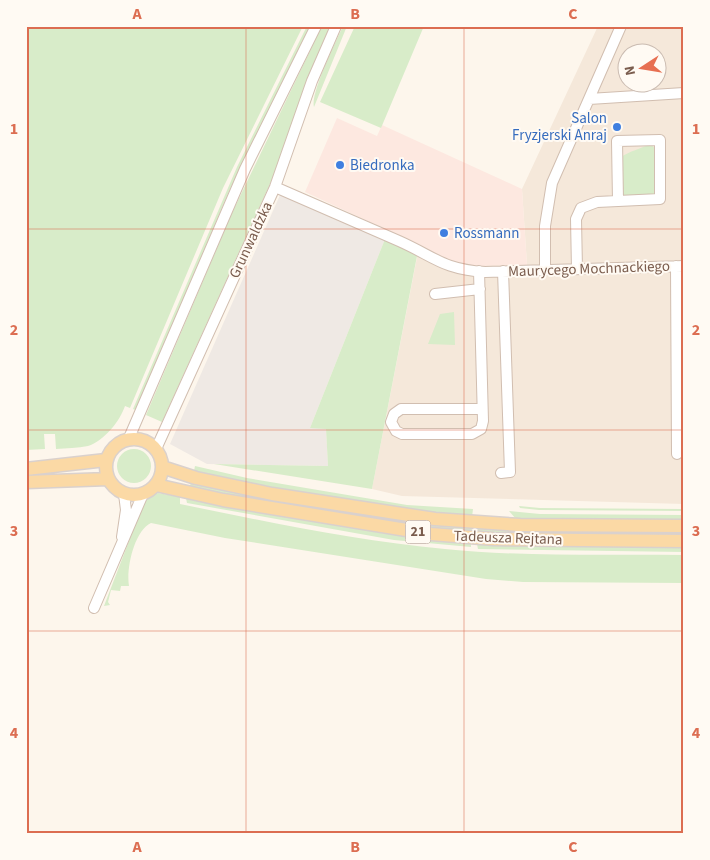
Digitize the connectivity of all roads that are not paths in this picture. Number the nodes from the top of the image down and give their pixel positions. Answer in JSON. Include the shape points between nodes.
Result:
{"nodes":[{"id":1,"x":316,"y":26,"type":"edge"},
{"id":2,"x":336,"y":26,"type":"edge"},
{"id":3,"x":621,"y":26,"type":"edge"},
{"id":4,"x":684,"y":94,"type":"edge"},
{"id":5,"x":589,"y":98,"type":"junction"},
{"id":6,"x":275,"y":187,"type":"junction"},
{"id":7,"x":618,"y":201,"type":"junction"},
{"id":8,"x":680,"y":266,"type":"edge"},
{"id":9,"x":576,"y":269,"type":"junction"},
{"id":10,"x":544,"y":270,"type":"junction"},
{"id":11,"x":479,"y":271,"type":"junction"},
{"id":12,"x":499,"y":271,"type":"junction"},
{"id":13,"x":480,"y":289,"type":"junction"},
{"id":14,"x":435,"y":294,"type":"dead end"},
{"id":15,"x":680,"y":403,"type":"edge"},
{"id":16,"x":482,"y":409,"type":"junction"},
{"id":17,"x":129,"y":438,"type":"junction"},
{"id":18,"x":156,"y":449,"type":"junction"},
{"id":19,"x":677,"y":454,"type":"dead end"},
{"id":20,"x":106,"y":460,"type":"junction"},
{"id":21,"x":162,"y":467,"type":"junction"},
{"id":22,"x":26,"y":469,"type":"edge"},
{"id":23,"x":501,"y":473,"type":"dead end"},
{"id":24,"x":108,"y":479,"type":"junction"},
{"id":25,"x":26,"y":482,"type":"edge"},
{"id":26,"x":156,"y":485,"type":"junction"},
{"id":27,"x":124,"y":494,"type":"junction"},
{"id":28,"x":143,"y":494,"type":"junction"},
{"id":29,"x":684,"y":526,"type":"edge"},
{"id":30,"x":684,"y":542,"type":"edge"},
{"id":31,"x":119,"y":554,"type":"junction"},
{"id":32,"x":94,"y":608,"type":"dead end"}],
"edges":[{"from":1,"to":17,"type":"street","via":[[245,170]]},
{"from":2,"to":6,"type":"street","name":"Grunwaldzka","via":[[312,81]]},
{"from":3,"to":5,"type":"street"},
{"from":4,"to":5,"type":"street"},
{"from":5,"to":10,"type":"street","via":[[549,195],[544,226]]},
{"from":6,"to":11,"type":"street","name":"Maurycego Mochnackiego","via":[[407,245],[442,265]]},
{"from":6,"to":18,"type":"street","name":"Grunwaldzka"},
{"from":7,"to":7,"type":"street","via":[[660,199],[660,140],[618,141]]},
{"from":7,"to":9,"type":"street","via":[[591,203],[578,212]]},
{"from":8,"to":9,"type":"street","name":"Maurycego Mochnackiego"},
{"from":8,"to":15,"type":"street"},
{"from":9,"to":10,"type":"street","name":"Maurycego Mochnackiego"},
{"from":10,"to":12,"type":"street","name":"Maurycego Mochnackiego"},
{"from":11,"to":12,"type":"street","name":"Maurycego Mochnackiego"},
{"from":11,"to":13,"type":"street"},
{"from":12,"to":23,"type":"street","via":[[510,472]]},
{"from":13,"to":14,"type":"street"},
{"from":13,"to":16,"type":"street"},
{"from":15,"to":19,"type":"street"},
{"from":16,"to":16,"type":"street","via":[[481,429],[472,434],[402,434],[396,431],[392,422],[394,414],[401,409]]},
{"from":17,"to":18,"type":"main road","via":[[139,438]]},
{"from":17,"to":20,"type":"main road","via":[[114,446]]},
{"from":18,"to":21,"type":"main road"},
{"from":20,"to":22,"type":"main road"},
{"from":20,"to":24,"type":"main road"},
{"from":21,"to":26,"type":"main road"},
{"from":21,"to":29,"type":"main road","name":"Tadeusza Rejtana","number":"21","via":[[272,494],[435,519],[520,525]]},
{"from":24,"to":25,"type":"main road"},
{"from":24,"to":27,"type":"main road"},
{"from":26,"to":28,"type":"main road"},
{"from":26,"to":30,"type":"main road","name":"Tadeusza Rejtana","number":"21","via":[[223,500],[431,534],[523,540]]},
{"from":27,"to":28,"type":"main road"},
{"from":27,"to":31,"type":"street","via":[[126,510]]},
{"from":28,"to":31,"type":"street"},
{"from":31,"to":32,"type":"street"}]}
